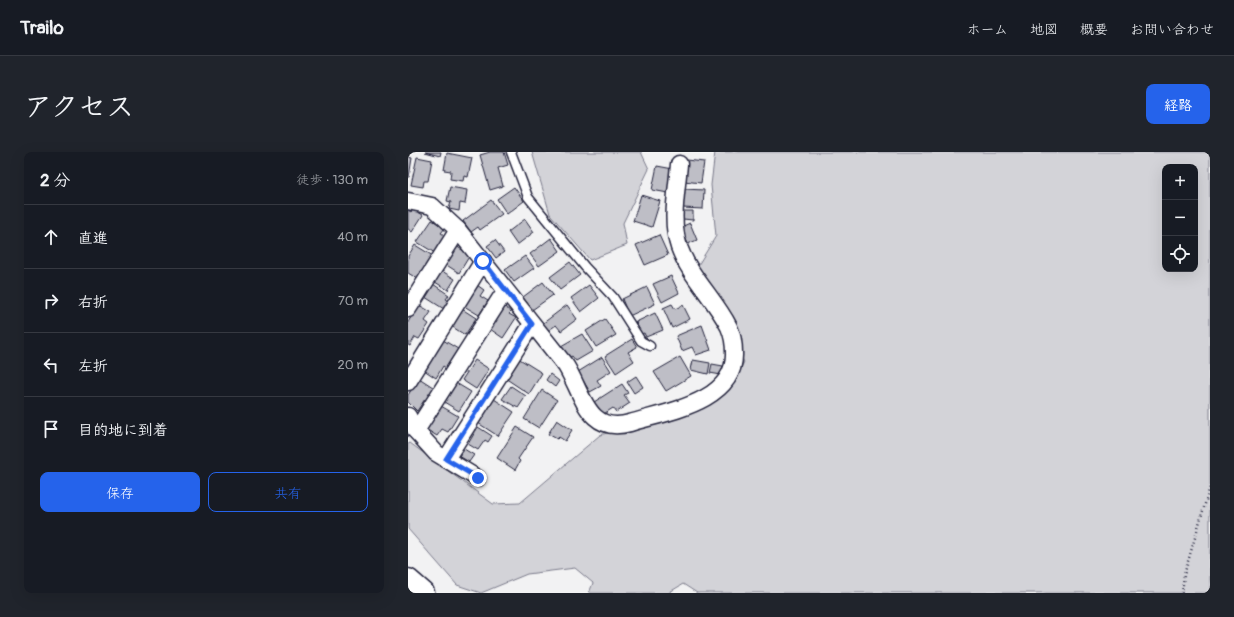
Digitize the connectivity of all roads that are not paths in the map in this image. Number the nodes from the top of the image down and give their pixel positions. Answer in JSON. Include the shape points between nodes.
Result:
{"nodes":[{"id":1,"x":511,"y":152,"type":"edge"},
{"id":2,"x":679,"y":164,"type":"dead end"},
{"id":3,"x":408,"y":201,"type":"edge"},
{"id":4,"x":458,"y":230,"type":"junction"},
{"id":5,"x":483,"y":261,"type":"junction"},
{"id":6,"x":505,"y":291,"type":"junction"},
{"id":7,"x":408,"y":309,"type":"edge"},
{"id":8,"x":532,"y":324,"type":"junction"},
{"id":9,"x":650,"y":346,"type":"dead end"},
{"id":10,"x":408,"y":382,"type":"edge"},
{"id":11,"x":408,"y":416,"type":"edge"},
{"id":12,"x":416,"y":431,"type":"junction"},
{"id":13,"x":446,"y":459,"type":"junction"},
{"id":14,"x":478,"y":478,"type":"dead end"},
{"id":15,"x":408,"y":580,"type":"edge"},
{"id":16,"x":423,"y":593,"type":"edge"}],
"edges":[{"from":1,"to":9,"type":"lane","via":[[528,197],[613,297],[641,341]]},
{"from":2,"to":8,"type":"street","via":[[674,226],[680,248],[692,271],[729,327],[734,340],[734,363],[727,381],[712,394],[691,405],[618,426],[603,423],[591,415],[566,366]]},
{"from":3,"to":4,"type":"street","via":[[432,206]]},
{"from":4,"to":5,"type":"street"},
{"from":4,"to":7,"type":"street"},
{"from":5,"to":6,"type":"street"},
{"from":5,"to":10,"type":"street"},
{"from":6,"to":8,"type":"street"},
{"from":6,"to":12,"type":"street"},
{"from":8,"to":13,"type":"street"},
{"from":11,"to":12,"type":"street"},
{"from":12,"to":13,"type":"street","via":[[436,453]]},
{"from":13,"to":14,"type":"street"},
{"from":15,"to":16,"type":"main road"}]}
